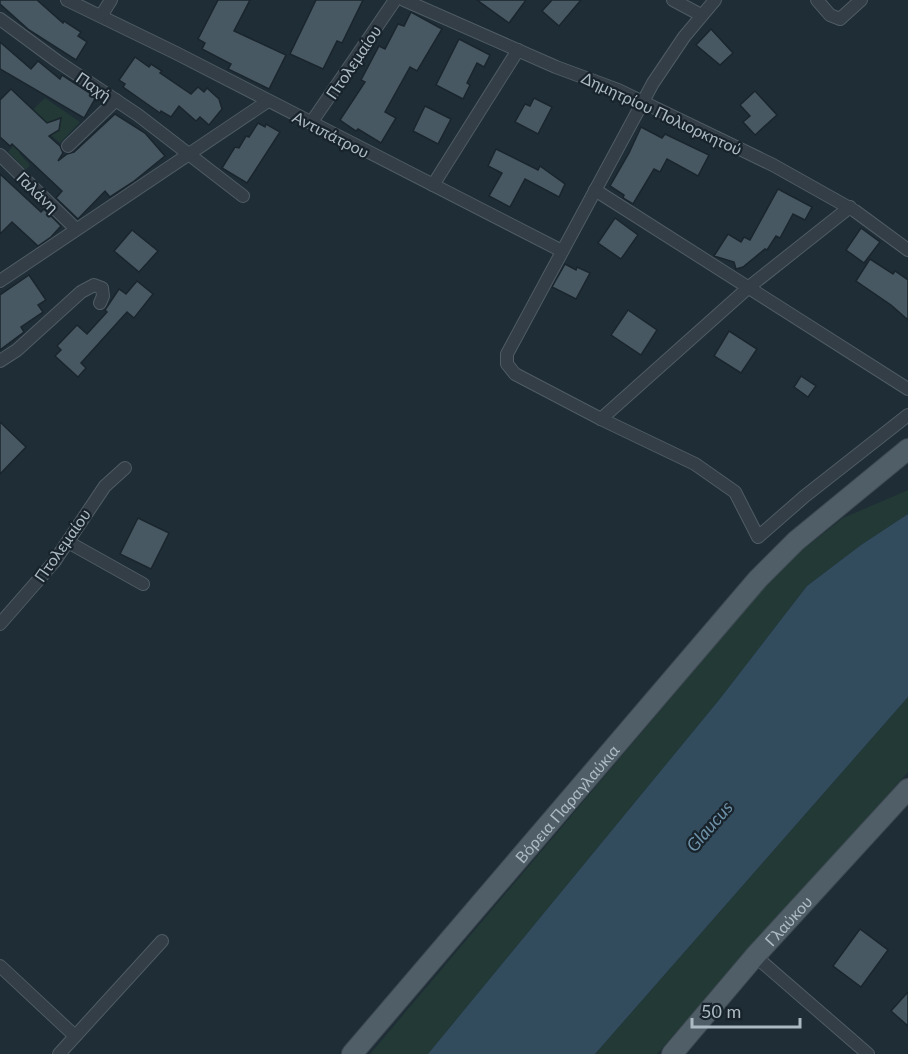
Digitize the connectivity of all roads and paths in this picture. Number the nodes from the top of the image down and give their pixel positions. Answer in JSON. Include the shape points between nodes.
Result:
{"nodes":[{"id":1,"x":67,"y":0,"type":"edge"},
{"id":2,"x":111,"y":0,"type":"edge"},
{"id":3,"x":395,"y":0,"type":"edge"},
{"id":4,"x":404,"y":0,"type":"edge"},
{"id":5,"x":673,"y":0,"type":"edge"},
{"id":6,"x":715,"y":0,"type":"edge"},
{"id":7,"x":816,"y":0,"type":"edge"},
{"id":8,"x":861,"y":0,"type":"edge"},
{"id":9,"x":701,"y":15,"type":"junction"},
{"id":10,"x":101,"y":16,"type":"junction"},
{"id":11,"x":0,"y":19,"type":"edge"},
{"id":12,"x":518,"y":50,"type":"junction"},
{"id":13,"x":116,"y":100,"type":"junction"},
{"id":14,"x":268,"y":101,"type":"junction"},
{"id":15,"x":643,"y":102,"type":"junction"},
{"id":16,"x":311,"y":123,"type":"junction"},
{"id":17,"x":68,"y":146,"type":"dead end"},
{"id":18,"x":188,"y":154,"type":"junction"},
{"id":19,"x":0,"y":155,"type":"edge"},
{"id":20,"x":433,"y":185,"type":"junction"},
{"id":21,"x":595,"y":190,"type":"junction"},
{"id":22,"x":243,"y":196,"type":"dead end"},
{"id":23,"x":850,"y":207,"type":"junction"},
{"id":24,"x":76,"y":229,"type":"junction"},
{"id":25,"x":908,"y":250,"type":"edge"},
{"id":26,"x":562,"y":251,"type":"junction"},
{"id":27,"x":3,"y":275,"type":"edge"},
{"id":28,"x":749,"y":287,"type":"junction"},
{"id":29,"x":100,"y":303,"type":"dead end"},
{"id":30,"x":0,"y":361,"type":"edge"},
{"id":31,"x":908,"y":389,"type":"edge"},
{"id":32,"x":908,"y":415,"type":"edge"},
{"id":33,"x":601,"y":418,"type":"junction"},
{"id":34,"x":908,"y":449,"type":"edge"},
{"id":35,"x":125,"y":468,"type":"dead end"},
{"id":36,"x":68,"y":542,"type":"junction"},
{"id":37,"x":144,"y":584,"type":"dead end"},
{"id":38,"x":0,"y":624,"type":"edge"},
{"id":39,"x":908,"y":789,"type":"edge"},
{"id":40,"x":162,"y":941,"type":"dead end"},
{"id":41,"x":755,"y":956,"type":"junction"},
{"id":42,"x":0,"y":966,"type":"edge"},
{"id":43,"x":75,"y":1036,"type":"junction"},
{"id":44,"x":59,"y":1054,"type":"edge"},
{"id":45,"x":352,"y":1054,"type":"edge"},
{"id":46,"x":673,"y":1054,"type":"edge"},
{"id":47,"x":868,"y":1054,"type":"edge"}],
"edges":[{"from":1,"to":10,"type":"street","name":"Αντιπάτρου"},
{"from":2,"to":10,"type":"street"},
{"from":3,"to":16,"type":"street","name":"Πτολεμαίου"},
{"from":4,"to":12,"type":"street","name":"Δημητρίου Πολιορκητού"},
{"from":5,"to":9,"type":"street"},
{"from":6,"to":9,"type":"street"},
{"from":7,"to":8,"type":"street","via":[[830,15],[840,19]]},
{"from":9,"to":15,"type":"street","via":[[670,56]]},
{"from":10,"to":14,"type":"street","name":"Αντιπάτρου"},
{"from":11,"to":13,"type":"street","name":"Παχή"},
{"from":12,"to":15,"type":"street","name":"Δημητρίου Πολιορκητού"},
{"from":12,"to":20,"type":"street"},
{"from":13,"to":17,"type":"street"},
{"from":13,"to":18,"type":"street","name":"Παχή"},
{"from":14,"to":16,"type":"street","name":"Αντιπάτρου"},
{"from":14,"to":18,"type":"street"},
{"from":15,"to":21,"type":"street"},
{"from":15,"to":23,"type":"street","name":"Δημητρίου Πολιορκητού"},
{"from":16,"to":20,"type":"street","name":"Αντιπάτρου"},
{"from":18,"to":22,"type":"street","name":"Παχή"},
{"from":18,"to":24,"type":"street"},
{"from":19,"to":24,"type":"street","name":"Γαλάνη"},
{"from":20,"to":26,"type":"street","name":"Αντιπάτρου"},
{"from":21,"to":26,"type":"street"},
{"from":21,"to":28,"type":"street"},
{"from":23,"to":25,"type":"street","name":"Δημητρίου Πολιορκητού"},
{"from":23,"to":28,"type":"street"},
{"from":24,"to":27,"type":"street"},
{"from":26,"to":33,"type":"street","via":[[507,354],[507,364],[515,374]]},
{"from":28,"to":31,"type":"street"},
{"from":28,"to":33,"type":"street"},
{"from":29,"to":30,"type":"street","via":[[102,288],[86,288]]},
{"from":32,"to":33,"type":"street","via":[[758,537],[735,492],[696,464]]},
{"from":34,"to":45,"type":"main road","name":"Βόρεια Παραγλαύκια","via":[[783,554]]},
{"from":35,"to":36,"type":"street","name":"Πτολεμαίου","via":[[99,494]]},
{"from":36,"to":37,"type":"street"},
{"from":36,"to":38,"type":"street","name":"Πτολεμαίου"},
{"from":39,"to":41,"type":"main road","name":"Γλαύκου"},
{"from":40,"to":43,"type":"street"},
{"from":41,"to":46,"type":"main road","name":"Γλαύκου"},
{"from":41,"to":47,"type":"street"},
{"from":42,"to":43,"type":"street"},
{"from":43,"to":44,"type":"street"}]}
